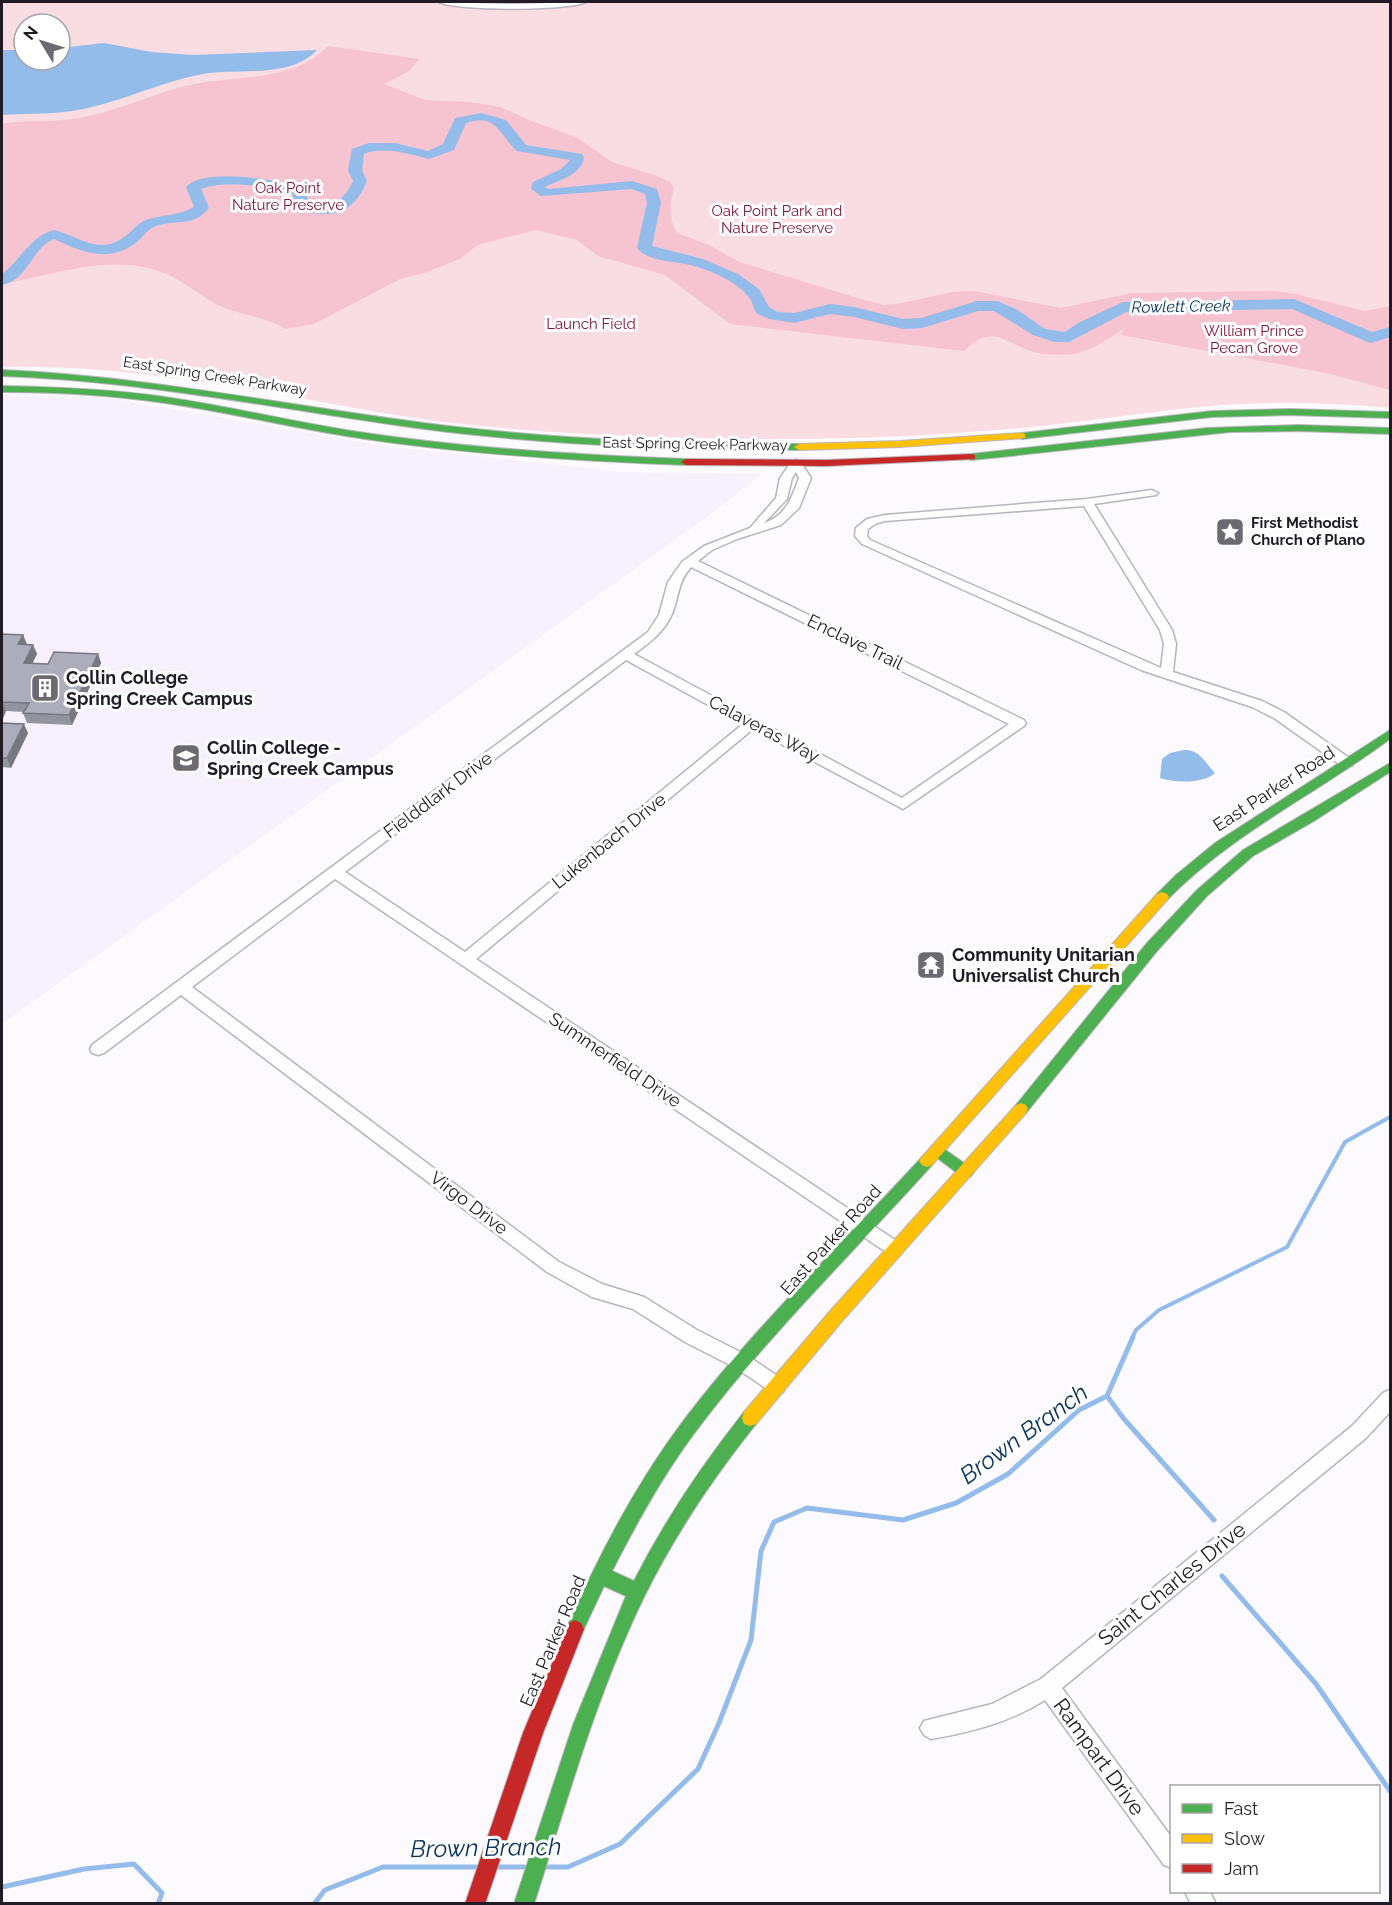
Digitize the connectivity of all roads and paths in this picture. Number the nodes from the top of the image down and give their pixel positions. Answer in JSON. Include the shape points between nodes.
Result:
{"nodes":[{"id":1,"x":443,"y":2,"type":"edge"},
{"id":2,"x":582,"y":2,"type":"edge"},
{"id":3,"x":2,"y":373,"type":"edge"},
{"id":4,"x":2,"y":389,"type":"edge"},
{"id":5,"x":256,"y":399,"type":"junction"},
{"id":6,"x":242,"y":414,"type":"junction"},
{"id":7,"x":1390,"y":416,"type":"edge"},
{"id":8,"x":1102,"y":427,"type":"junction"},
{"id":9,"x":1390,"y":431,"type":"edge"},
{"id":10,"x":1114,"y":443,"type":"junction"},
{"id":11,"x":794,"y":448,"type":"junction"},
{"id":12,"x":796,"y":463,"type":"junction"},
{"id":13,"x":1152,"y":493,"type":"dead end"},
{"id":14,"x":1087,"y":502,"type":"junction"},
{"id":15,"x":754,"y":530,"type":"junction"},
{"id":16,"x":691,"y":562,"type":"junction"},
{"id":17,"x":626,"y":655,"type":"junction"},
{"id":18,"x":1167,"y":673,"type":"junction"},
{"id":19,"x":752,"y":723,"type":"junction"},
{"id":20,"x":1390,"y":734,"type":"edge"},
{"id":21,"x":1347,"y":763,"type":"junction"},
{"id":22,"x":1390,"y":767,"type":"edge"},
{"id":23,"x":1371,"y":779,"type":"junction"},
{"id":24,"x":903,"y":804,"type":"joint"},
{"id":25,"x":1230,"y":836,"type":"junction"},
{"id":26,"x":1251,"y":849,"type":"junction"},
{"id":27,"x":335,"y":872,"type":"junction"},
{"id":28,"x":1182,"y":878,"type":"junction"},
{"id":29,"x":1204,"y":891,"type":"junction"},
{"id":30,"x":1111,"y":955,"type":"junction"},
{"id":31,"x":466,"y":959,"type":"junction"},
{"id":32,"x":1135,"y":967,"type":"junction"},
{"id":33,"x":182,"y":987,"type":"junction"},
{"id":34,"x":98,"y":1049,"type":"dead end"},
{"id":35,"x":1041,"y":1059,"type":"junction"},
{"id":36,"x":1000,"y":1106,"type":"junction"},
{"id":37,"x":937,"y":1150,"type":"junction"},
{"id":38,"x":966,"y":1172,"type":"junction"},
{"id":39,"x":865,"y":1230,"type":"junction"},
{"id":40,"x":895,"y":1249,"type":"junction"},
{"id":41,"x":742,"y":1362,"type":"junction"},
{"id":42,"x":776,"y":1386,"type":"junction"},
{"id":43,"x":1390,"y":1399,"type":"edge"},
{"id":44,"x":601,"y":1576,"type":"junction"},
{"id":45,"x":638,"y":1591,"type":"junction"},
{"id":46,"x":1048,"y":1686,"type":"junction"},
{"id":47,"x":931,"y":1728,"type":"dead end"},
{"id":48,"x":1170,"y":1854,"type":"edge"},
{"id":49,"x":476,"y":1904,"type":"edge"},
{"id":50,"x":524,"y":1904,"type":"edge"}],
"edges":[{"from":1,"to":2,"type":"street"},
{"from":3,"to":5,"type":"main road","name":"East Spring Creek Parkway","via":[[130,379]]},
{"from":4,"to":6,"type":"main road","name":"East Spring Creek Parkway","via":[[94,392],[189,403]]},
{"from":5,"to":6,"type":"main road"},
{"from":5,"to":11,"type":"main road","name":"East Spring Creek Parkway","via":[[395,422],[530,438]]},
{"from":6,"to":12,"type":"main road","name":"East Spring Creek Parkway","via":[[307,427],[512,452],[628,460]]},
{"from":7,"to":8,"type":"main road","name":"East Spring Creek Parkway","via":[[1274,411],[1182,416]]},
{"from":8,"to":10,"type":"main road"},
{"from":8,"to":11,"type":"main road","name":"East Spring Creek Parkway","via":[[979,439]]},
{"from":9,"to":10,"type":"main road","name":"East Spring Creek Parkway","via":[[1207,431]]},
{"from":10,"to":12,"type":"main road","name":"East Spring Creek Parkway","via":[[957,458]]},
{"from":11,"to":12,"type":"main road"},
{"from":12,"to":15,"type":"street","name":"Fielddlark Drive","via":[[786,478],[781,499]]},
{"from":12,"to":15,"type":"street","name":"Fielddlark Drive","via":[[805,478],[793,508],[777,523]]},
{"from":13,"to":14,"type":"street"},
{"from":14,"to":18,"type":"street","via":[[1167,630]]},
{"from":14,"to":18,"type":"street","via":[[885,518],[871,521],[862,528],[861,536],[876,547],[1144,667]]},
{"from":15,"to":16,"type":"street","name":"Fielddlark Drive","via":[[708,548]]},
{"from":16,"to":17,"type":"street","name":"Fielddlark Drive","via":[[674,582],[665,615],[652,635]]},
{"from":16,"to":24,"type":"street","name":"Enclave Trail","via":[[1019,723]]},
{"from":17,"to":19,"type":"street","name":"Calaveras Way"},
{"from":17,"to":27,"type":"street","name":"Fielddlark Drive"},
{"from":18,"to":21,"type":"street","via":[[1280,715]]},
{"from":19,"to":24,"type":"street","name":"Calaveras Way"},
{"from":19,"to":31,"type":"street","name":"Lukenbach Drive"},
{"from":20,"to":21,"type":"main road","name":"East Parker Road"},
{"from":21,"to":23,"type":"main road"},
{"from":21,"to":25,"type":"main road","name":"East Parker Road"},
{"from":22,"to":23,"type":"main road","name":"East Parker Road"},
{"from":23,"to":26,"type":"main road","name":"East Parker Road"},
{"from":25,"to":26,"type":"main road"},
{"from":25,"to":28,"type":"main road","name":"East Parker Road"},
{"from":26,"to":29,"type":"main road","name":"East Parker Road"},
{"from":27,"to":31,"type":"street","name":"Summerfield Drive"},
{"from":27,"to":33,"type":"street","name":"Fielddlark Drive"},
{"from":28,"to":29,"type":"main road"},
{"from":28,"to":30,"type":"main road","name":"East Parker Road"},
{"from":29,"to":32,"type":"main road","name":"East Parker Road"},
{"from":30,"to":32,"type":"main road"},
{"from":30,"to":35,"type":"main road","name":"East Parker Road"},
{"from":31,"to":39,"type":"street","name":"Summerfield Drive"},
{"from":32,"to":35,"type":"main road","name":"East Parker Road"},
{"from":33,"to":34,"type":"street","name":"Fielddlark Drive"},
{"from":33,"to":41,"type":"street","name":"Virgo Drive","via":[[553,1267],[598,1291],[638,1303]]},
{"from":35,"to":36,"type":"main road","name":"East Parker Road"},
{"from":35,"to":36,"type":"main road","name":"East Parker Road"},
{"from":36,"to":37,"type":"main road","name":"East Parker Road"},
{"from":36,"to":38,"type":"main road","name":"East Parker Road"},
{"from":37,"to":38,"type":"main road"},
{"from":37,"to":39,"type":"main road","name":"East Parker Road"},
{"from":38,"to":40,"type":"main road","name":"East Parker Road"},
{"from":39,"to":40,"type":"street","name":"Summerfield Drive"},
{"from":39,"to":41,"type":"main road","name":"East Parker Road"},
{"from":40,"to":42,"type":"main road","name":"East Parker Road"},
{"from":41,"to":42,"type":"street","name":"Virgo Drive"},
{"from":41,"to":44,"type":"main road","name":"East Parker Road","via":[[670,1454]]},
{"from":42,"to":45,"type":"main road","name":"East Parker Road","via":[[694,1492]]},
{"from":43,"to":46,"type":"street","name":"Saint Charles Drive","via":[[1359,1432]]},
{"from":44,"to":45,"type":"main road"},
{"from":44,"to":49,"type":"main road","name":"East Parker Road","via":[[554,1678]]},
{"from":45,"to":50,"type":"main road","name":"East Parker Road","via":[[595,1694]]},
{"from":46,"to":47,"type":"street","name":"Saint Charles Drive","via":[[1017,1706],[980,1721]]},
{"from":46,"to":48,"type":"street","name":"Rampart Drive"}]}
